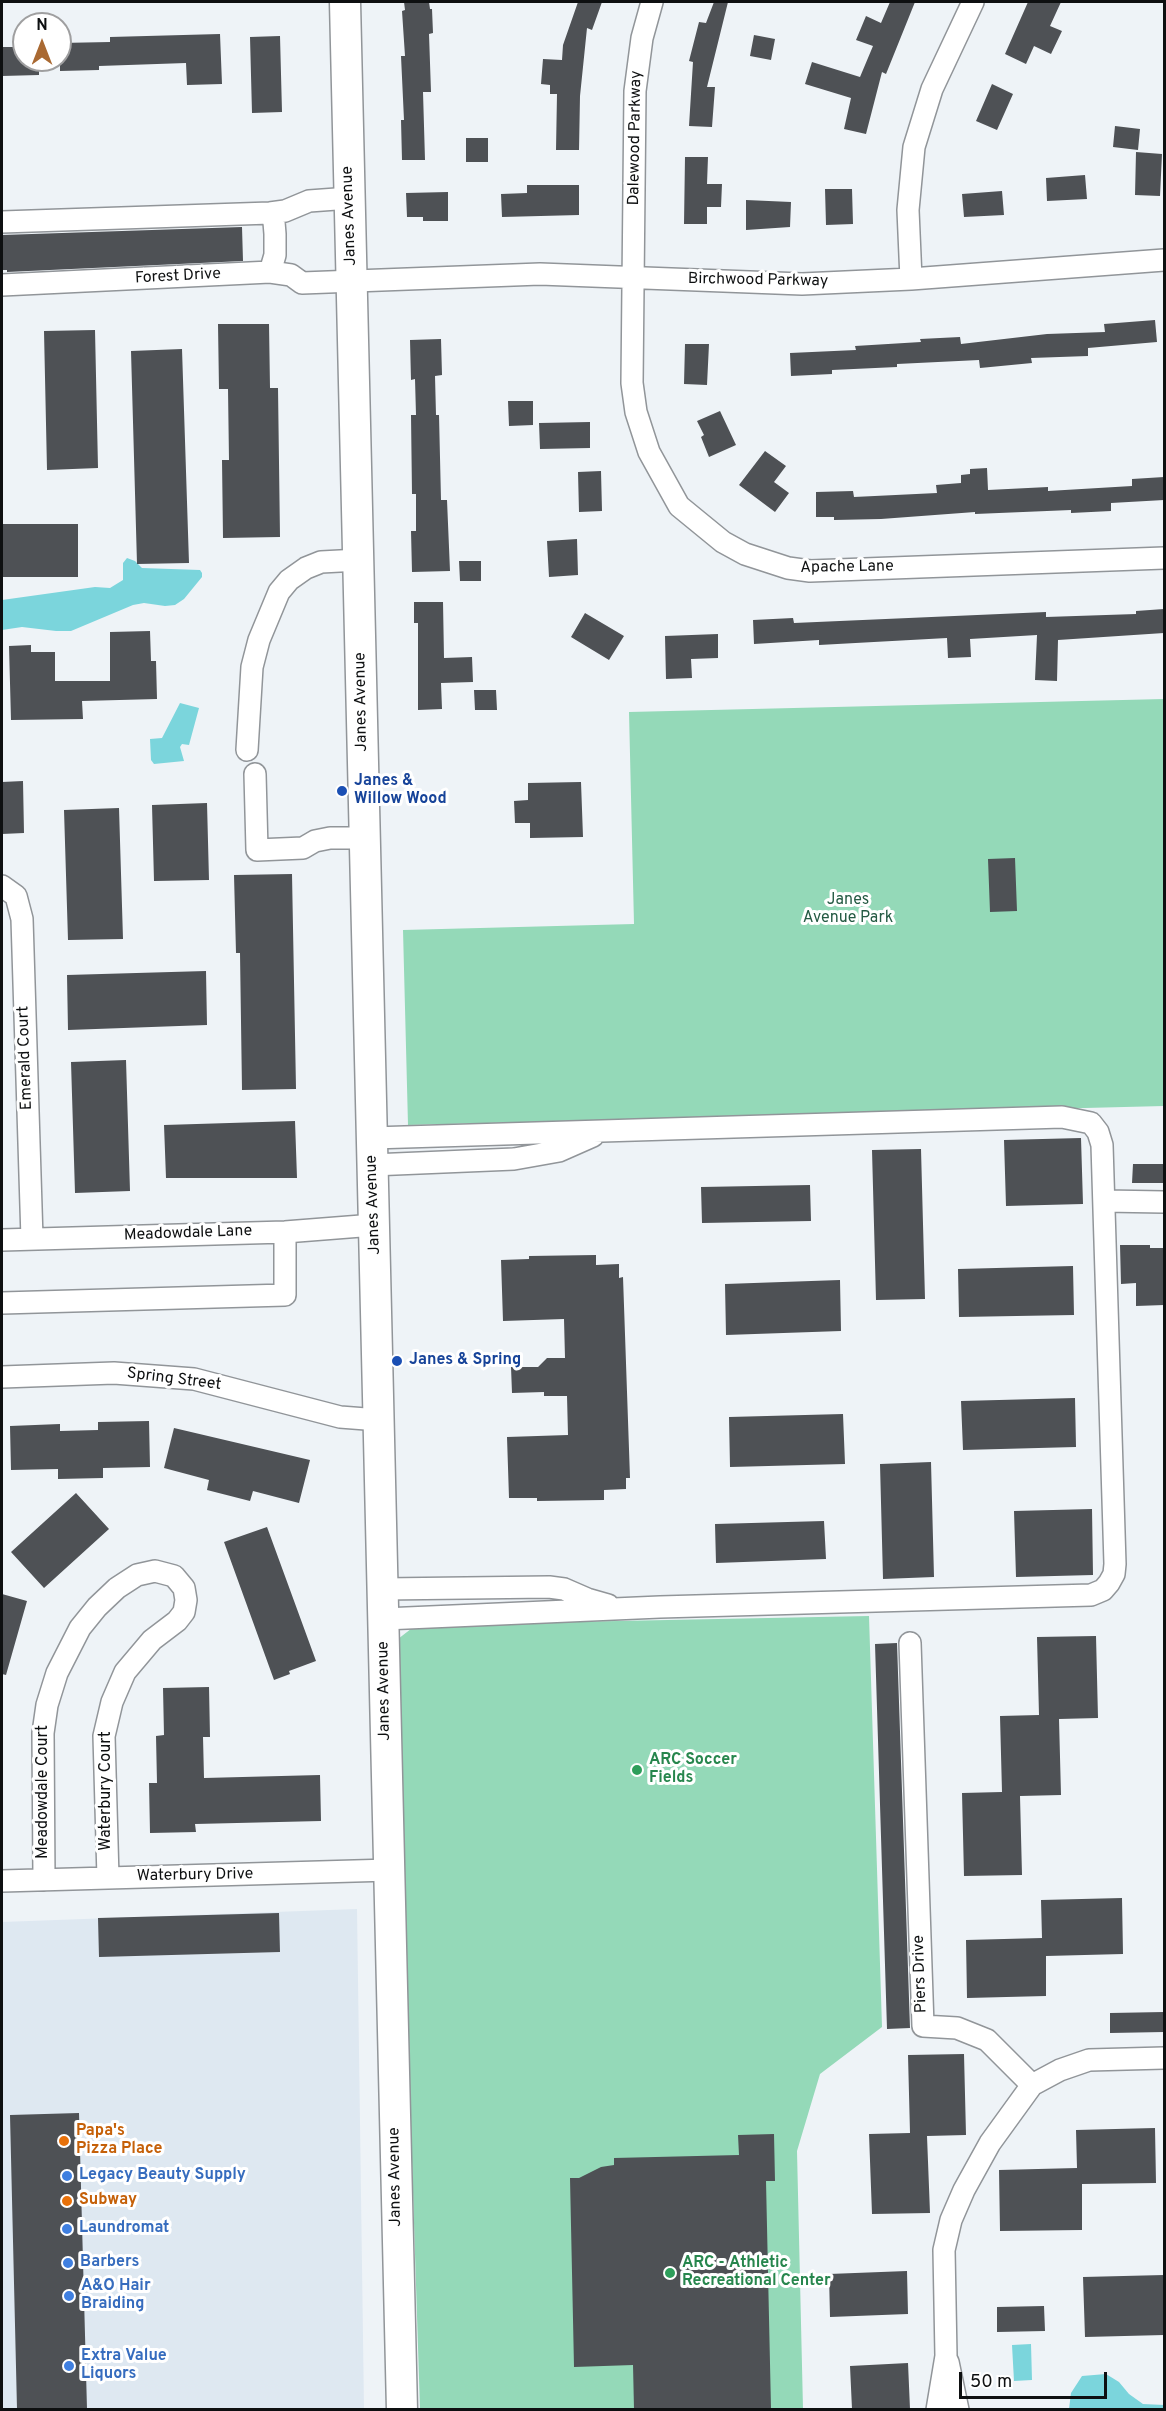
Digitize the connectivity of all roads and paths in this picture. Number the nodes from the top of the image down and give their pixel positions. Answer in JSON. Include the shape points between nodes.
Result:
{"nodes":[{"id":1,"x":345,"y":2,"type":"edge"},
{"id":2,"x":652,"y":2,"type":"edge"},
{"id":3,"x":973,"y":2,"type":"edge"},
{"id":4,"x":350,"y":198,"type":"junction"},
{"id":5,"x":270,"y":213,"type":"junction"},
{"id":6,"x":2,"y":222,"type":"edge"},
{"id":7,"x":1164,"y":260,"type":"edge"},
{"id":8,"x":270,"y":272,"type":"junction"},
{"id":9,"x":634,"y":277,"type":"junction"},
{"id":10,"x":911,"y":279,"type":"junction"},
{"id":11,"x":352,"y":281,"type":"junction"},
{"id":12,"x":2,"y":285,"type":"edge"},
{"id":13,"x":1164,"y":558,"type":"edge"},
{"id":14,"x":359,"y":560,"type":"junction"},
{"id":15,"x":247,"y":750,"type":"dead end"},
{"id":16,"x":255,"y":774,"type":"dead end"},
{"id":17,"x":366,"y":838,"type":"junction"},
{"id":18,"x":2,"y":886,"type":"edge"},
{"id":19,"x":372,"y":1152,"type":"junction"},
{"id":20,"x":1104,"y":1201,"type":"junction"},
{"id":21,"x":1164,"y":1202,"type":"edge"},
{"id":22,"x":374,"y":1225,"type":"junction"},
{"id":23,"x":285,"y":1232,"type":"junction"},
{"id":24,"x":32,"y":1239,"type":"junction"},
{"id":25,"x":2,"y":1240,"type":"edge"},
{"id":26,"x":2,"y":1303,"type":"edge"},
{"id":27,"x":2,"y":1377,"type":"edge"},
{"id":28,"x":379,"y":1420,"type":"junction"},
{"id":29,"x":184,"y":1588,"type":"joint"},
{"id":30,"x":383,"y":1589,"type":"junction"},
{"id":31,"x":623,"y":1608,"type":"junction"},
{"id":32,"x":384,"y":1619,"type":"junction"},
{"id":33,"x":910,"y":1643,"type":"dead end"},
{"id":34,"x":390,"y":1870,"type":"junction"},
{"id":35,"x":108,"y":1878,"type":"junction"},
{"id":36,"x":44,"y":1880,"type":"junction"},
{"id":37,"x":2,"y":1881,"type":"edge"},
{"id":38,"x":1164,"y":2058,"type":"edge"},
{"id":39,"x":1032,"y":2085,"type":"junction"},
{"id":40,"x":946,"y":2356,"type":"junction"},
{"id":41,"x":402,"y":2409,"type":"edge"},
{"id":42,"x":937,"y":2409,"type":"edge"},
{"id":43,"x":958,"y":2409,"type":"edge"}],
"edges":[{"from":1,"to":4,"type":"street","name":"Janes Avenue"},
{"from":2,"to":9,"type":"street","name":"Dalewood Parkway","via":[[642,38],[635,91]]},
{"from":3,"to":10,"type":"street","via":[[932,89],[914,147],[908,210]]},
{"from":4,"to":5,"type":"street","via":[[309,201]]},
{"from":4,"to":11,"type":"street","name":"Janes Avenue"},
{"from":5,"to":6,"type":"street"},
{"from":5,"to":8,"type":"street","via":[[275,255]]},
{"from":7,"to":10,"type":"street","name":"Birchwood Parkway"},
{"from":8,"to":11,"type":"street","name":"Forest Drive","via":[[291,275],[302,283]]},
{"from":8,"to":12,"type":"street","name":"Forest Drive"},
{"from":9,"to":10,"type":"street","name":"Birchwood Parkway","via":[[802,284]]},
{"from":9,"to":11,"type":"street","name":"Birchwood Parkway","via":[[492,275]]},
{"from":9,"to":13,"type":"street","name":"Apache Lane","via":[[632,383],[636,412],[649,452],[679,506],[723,542],[745,554],[810,571]]},
{"from":11,"to":14,"type":"street","name":"Janes Avenue"},
{"from":14,"to":15,"type":"street","via":[[321,562],[290,579],[279,592],[252,667]]},
{"from":14,"to":17,"type":"street","name":"Janes Avenue"},
{"from":16,"to":17,"type":"street","via":[[257,850],[303,848],[330,838]]},
{"from":17,"to":19,"type":"street","name":"Janes Avenue"},
{"from":18,"to":24,"type":"street","name":"Emerald Court","via":[[16,896],[22,919]]},
{"from":19,"to":20,"type":"street","via":[[605,1131],[1062,1117],[1091,1123],[1098,1132]]},
{"from":19,"to":22,"type":"street","name":"Janes Avenue"},
{"from":20,"to":21,"type":"street"},
{"from":20,"to":31,"type":"street","via":[[1115,1563],[1114,1574],[1102,1590],[1091,1594]]},
{"from":22,"to":23,"type":"street","name":"Meadowdale Lane"},
{"from":22,"to":28,"type":"street","name":"Janes Avenue"},
{"from":23,"to":24,"type":"street","name":"Meadowdale Lane"},
{"from":23,"to":26,"type":"street","via":[[285,1295]]},
{"from":24,"to":25,"type":"street","name":"Meadowdale Lane"},
{"from":27,"to":28,"type":"street","name":"Spring Street","via":[[114,1373],[194,1379],[340,1417]]},
{"from":28,"to":30,"type":"street","name":"Janes Avenue"},
{"from":29,"to":35,"type":"street","name":"Waterbury Court","via":[[184,1612],[152,1640],[125,1672],[112,1702],[104,1736]]},
{"from":29,"to":36,"type":"street","name":"Meadowdale Court","via":[[174,1576],[155,1571],[137,1575],[97,1607],[68,1650],[47,1705],[43,1733]]},
{"from":30,"to":31,"type":"street","via":[[531,1586],[564,1589]]},
{"from":30,"to":32,"type":"street","name":"Janes Avenue"},
{"from":31,"to":32,"type":"street"},
{"from":32,"to":34,"type":"street","name":"Janes Avenue"},
{"from":33,"to":39,"type":"street","name":"Piers Drive","via":[[923,2026],[957,2028],[987,2040]]},
{"from":34,"to":35,"type":"street","name":"Waterbury Drive"},
{"from":34,"to":41,"type":"street","name":"Janes Avenue"},
{"from":35,"to":36,"type":"street","name":"Waterbury Drive"},
{"from":36,"to":37,"type":"street","name":"Waterbury Drive"},
{"from":38,"to":39,"type":"street","via":[[1089,2060]]},
{"from":39,"to":40,"type":"street","via":[[990,2143],[951,2220],[944,2250]]},
{"from":40,"to":42,"type":"street"},
{"from":40,"to":43,"type":"street"}]}
